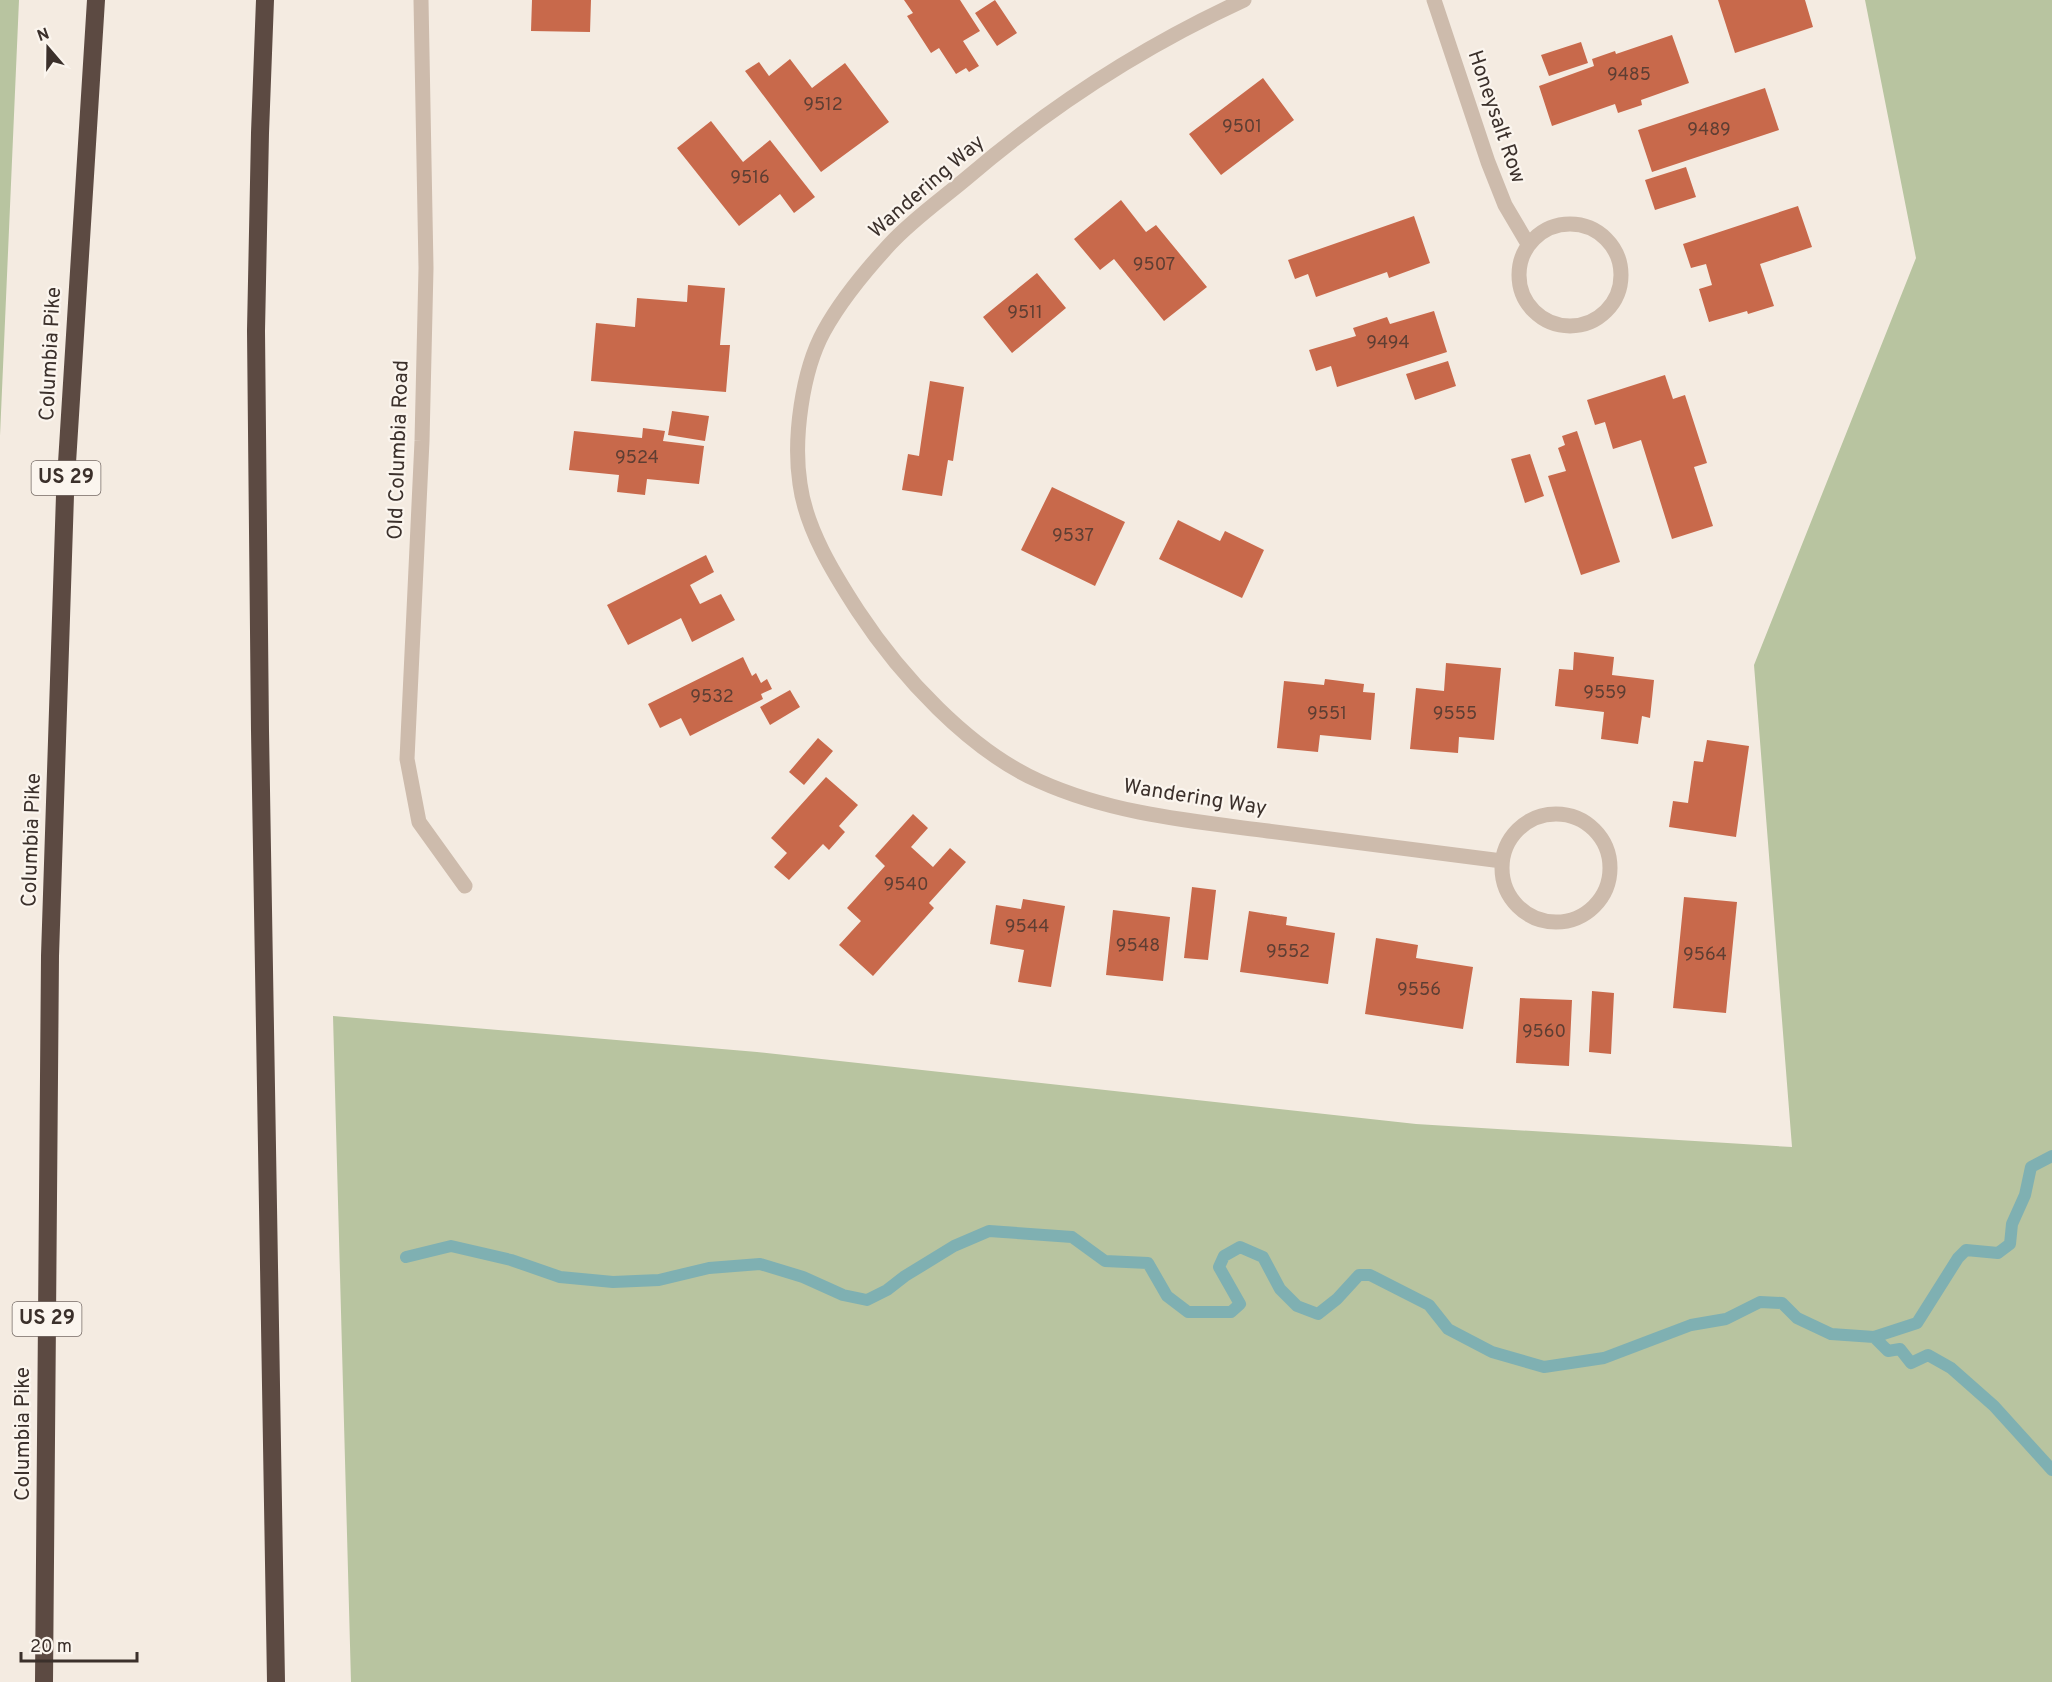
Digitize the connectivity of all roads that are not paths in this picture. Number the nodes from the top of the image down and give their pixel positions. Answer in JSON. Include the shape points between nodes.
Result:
{"nodes":[{"id":1,"x":96,"y":0,"type":"edge"},
{"id":2,"x":265,"y":0,"type":"edge"},
{"id":3,"x":422,"y":0,"type":"edge"},
{"id":4,"x":1244,"y":0,"type":"edge"},
{"id":5,"x":1434,"y":0,"type":"edge"},
{"id":6,"x":1528,"y":244,"type":"junction"},
{"id":7,"x":1502,"y":861,"type":"junction"},
{"id":8,"x":465,"y":886,"type":"dead end"},
{"id":9,"x":44,"y":1682,"type":"edge"},
{"id":10,"x":276,"y":1682,"type":"edge"}],
"edges":[{"from":1,"to":9,"type":"highway","name":"Columbia Pike","number":"US 29","via":[[65,495],[51,944]]},
{"from":2,"to":10,"type":"highway","via":[[256,354]]},
{"from":3,"to":8,"type":"street","name":"Old Columbia Road","via":[[426,268],[407,759],[419,822]]},
{"from":4,"to":7,"type":"street","name":"Wandering Way","via":[[1141,53],[1058,107],[892,241],[853,288],[822,333],[806,380],[797,432],[800,486],[814,533],[837,580],[911,679],[947,718],[990,752],[1037,781],[1156,817]]},
{"from":5,"to":6,"type":"street","name":"Honeysalt Row","via":[[1492,173]]},
{"from":6,"to":6,"type":"street","via":[[1543,231],[1572,224],[1591,228],[1608,240],[1621,269],[1621,284],[1609,308],[1596,319],[1572,326],[1556,324],[1532,310],[1519,280],[1521,259]]},
{"from":7,"to":7,"type":"street","via":[[1508,843],[1519,829],[1551,814],[1570,816],[1599,836],[1607,850],[1610,873],[1605,892],[1581,916],[1565,922],[1546,922],[1516,906],[1507,892]]}]}
